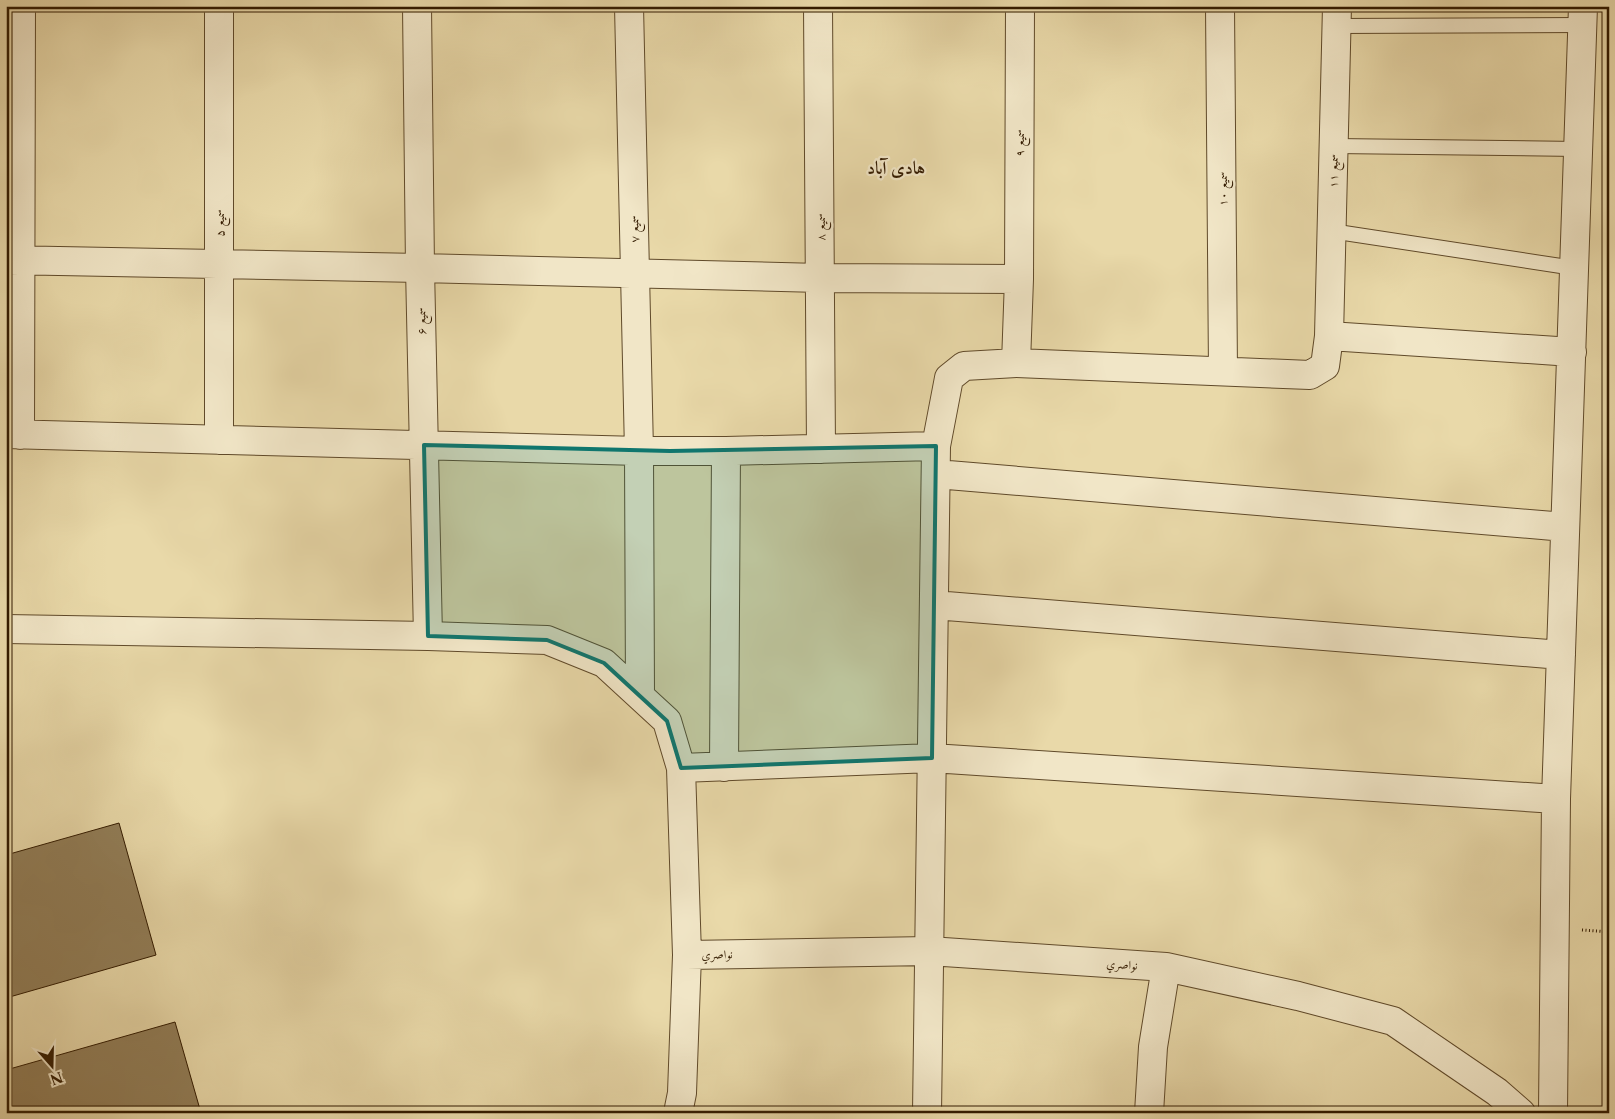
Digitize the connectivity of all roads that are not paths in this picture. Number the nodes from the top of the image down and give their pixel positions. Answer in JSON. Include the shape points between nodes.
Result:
{"nodes":[{"id":1,"x":21,"y":6,"type":"edge"},
{"id":2,"x":219,"y":6,"type":"edge"},
{"id":3,"x":417,"y":6,"type":"edge"},
{"id":4,"x":629,"y":6,"type":"edge"},
{"id":5,"x":818,"y":6,"type":"edge"},
{"id":6,"x":1020,"y":6,"type":"edge"},
{"id":7,"x":1220,"y":6,"type":"edge"},
{"id":8,"x":1337,"y":16,"type":"edge"},
{"id":9,"x":1583,"y":16,"type":"edge"},
{"id":10,"x":1334,"y":146,"type":"junction"},
{"id":11,"x":1578,"y":149,"type":"junction"},
{"id":12,"x":1331,"y":231,"type":"junction"},
{"id":13,"x":13,"y":260,"type":"edge"},
{"id":14,"x":219,"y":264,"type":"junction"},
{"id":15,"x":420,"y":268,"type":"junction"},
{"id":16,"x":1574,"y":268,"type":"junction"},
{"id":17,"x":635,"y":273,"type":"junction"},
{"id":18,"x":820,"y":278,"type":"junction"},
{"id":19,"x":1019,"y":279,"type":"junction"},
{"id":20,"x":1329,"y":336,"type":"junction"},
{"id":21,"x":1572,"y":352,"type":"junction"},
{"id":22,"x":1016,"y":363,"type":"junction"},
{"id":23,"x":1223,"y":371,"type":"junction"},
{"id":24,"x":13,"y":434,"type":"edge"},
{"id":25,"x":219,"y":440,"type":"junction"},
{"id":26,"x":424,"y":445,"type":"junction"},
{"id":27,"x":936,"y":446,"type":"junction"},
{"id":28,"x":821,"y":449,"type":"junction"},
{"id":29,"x":639,"y":451,"type":"junction"},
{"id":30,"x":726,"y":451,"type":"junction"},
{"id":31,"x":936,"y":474,"type":"junction"},
{"id":32,"x":1565,"y":528,"type":"junction"},
{"id":33,"x":934,"y":605,"type":"junction"},
{"id":34,"x":6,"y":629,"type":"edge"},
{"id":35,"x":428,"y":636,"type":"junction"},
{"id":36,"x":1561,"y":655,"type":"junction"},
{"id":37,"x":640,"y":696,"type":"junction"},
{"id":38,"x":932,"y":758,"type":"junction"},
{"id":39,"x":724,"y":767,"type":"junction"},
{"id":40,"x":681,"y":768,"type":"junction"},
{"id":41,"x":1556,"y":799,"type":"junction"},
{"id":42,"x":929,"y":951,"type":"junction"},
{"id":43,"x":687,"y":955,"type":"junction"},
{"id":44,"x":1166,"y":967,"type":"junction"},
{"id":45,"x":678,"y":1113,"type":"edge"},
{"id":46,"x":927,"y":1113,"type":"edge"},
{"id":47,"x":1149,"y":1113,"type":"edge"},
{"id":48,"x":1521,"y":1113,"type":"edge"},
{"id":49,"x":1553,"y":1113,"type":"edge"}],
"edges":[{"from":1,"to":13,"type":"street"},
{"from":2,"to":14,"type":"street","name":"سمیع ۵"},
{"from":3,"to":15,"type":"street","name":"سمیع ۶"},
{"from":4,"to":17,"type":"street","name":"سمیع ۷"},
{"from":5,"to":18,"type":"street","name":"سمیع ۸"},
{"from":6,"to":19,"type":"street","name":"سمیع ۹"},
{"from":7,"to":23,"type":"street","name":"سمیع ۱۰"},
{"from":8,"to":9,"type":"lane"},
{"from":8,"to":10,"type":"street","name":"سمیع ۱۱"},
{"from":9,"to":11,"type":"street"},
{"from":10,"to":11,"type":"lane"},
{"from":10,"to":12,"type":"street","name":"سمیع ۱۱"},
{"from":11,"to":16,"type":"street"},
{"from":12,"to":16,"type":"lane"},
{"from":12,"to":20,"type":"street","name":"سمیع ۱۱"},
{"from":13,"to":14,"type":"street"},
{"from":13,"to":24,"type":"street"},
{"from":14,"to":15,"type":"street"},
{"from":14,"to":25,"type":"street","name":"سمیع ۵"},
{"from":15,"to":17,"type":"street"},
{"from":15,"to":26,"type":"street","name":"سمیع ۶"},
{"from":16,"to":21,"type":"street"},
{"from":17,"to":18,"type":"street"},
{"from":17,"to":29,"type":"street","name":"سمیع ۷"},
{"from":18,"to":19,"type":"street"},
{"from":18,"to":28,"type":"street","name":"سمیع ۸"},
{"from":19,"to":22,"type":"street","name":"سمیع ۹"},
{"from":20,"to":21,"type":"street"},
{"from":20,"to":23,"type":"street","name":"سمیع ۱۱","via":[[1325,366],[1310,374]]},
{"from":21,"to":32,"type":"street"},
{"from":22,"to":23,"type":"street"},
{"from":22,"to":27,"type":"street","via":[[964,366],[949,378]]},
{"from":24,"to":25,"type":"street"},
{"from":25,"to":26,"type":"street"},
{"from":26,"to":29,"type":"street"},
{"from":26,"to":35,"type":"street","name":"سمیع ۶"},
{"from":27,"to":28,"type":"street"},
{"from":27,"to":31,"type":"street"},
{"from":28,"to":30,"type":"street"},
{"from":29,"to":30,"type":"street"},
{"from":29,"to":37,"type":"street","name":"سمیع ۷"},
{"from":30,"to":39,"type":"street"},
{"from":31,"to":32,"type":"street"},
{"from":31,"to":33,"type":"street"},
{"from":32,"to":36,"type":"street"},
{"from":33,"to":36,"type":"street"},
{"from":33,"to":38,"type":"street"},
{"from":34,"to":35,"type":"street"},
{"from":35,"to":37,"type":"street","via":[[547,640],[604,662]]},
{"from":36,"to":41,"type":"street"},
{"from":37,"to":40,"type":"street","via":[[667,721]]},
{"from":38,"to":39,"type":"street"},
{"from":38,"to":41,"type":"street"},
{"from":38,"to":42,"type":"street"},
{"from":39,"to":40,"type":"street"},
{"from":40,"to":43,"type":"street"},
{"from":41,"to":49,"type":"street"},
{"from":42,"to":43,"type":"street","name":"نواصري"},
{"from":42,"to":44,"type":"street","name":"نواصري"},
{"from":42,"to":46,"type":"street"},
{"from":43,"to":45,"type":"street","via":[[682,1093]]},
{"from":44,"to":47,"type":"street","via":[[1153,1047]]},
{"from":44,"to":48,"type":"street","name":"نواصري","via":[[1393,1021],[1497,1092]]}]}
